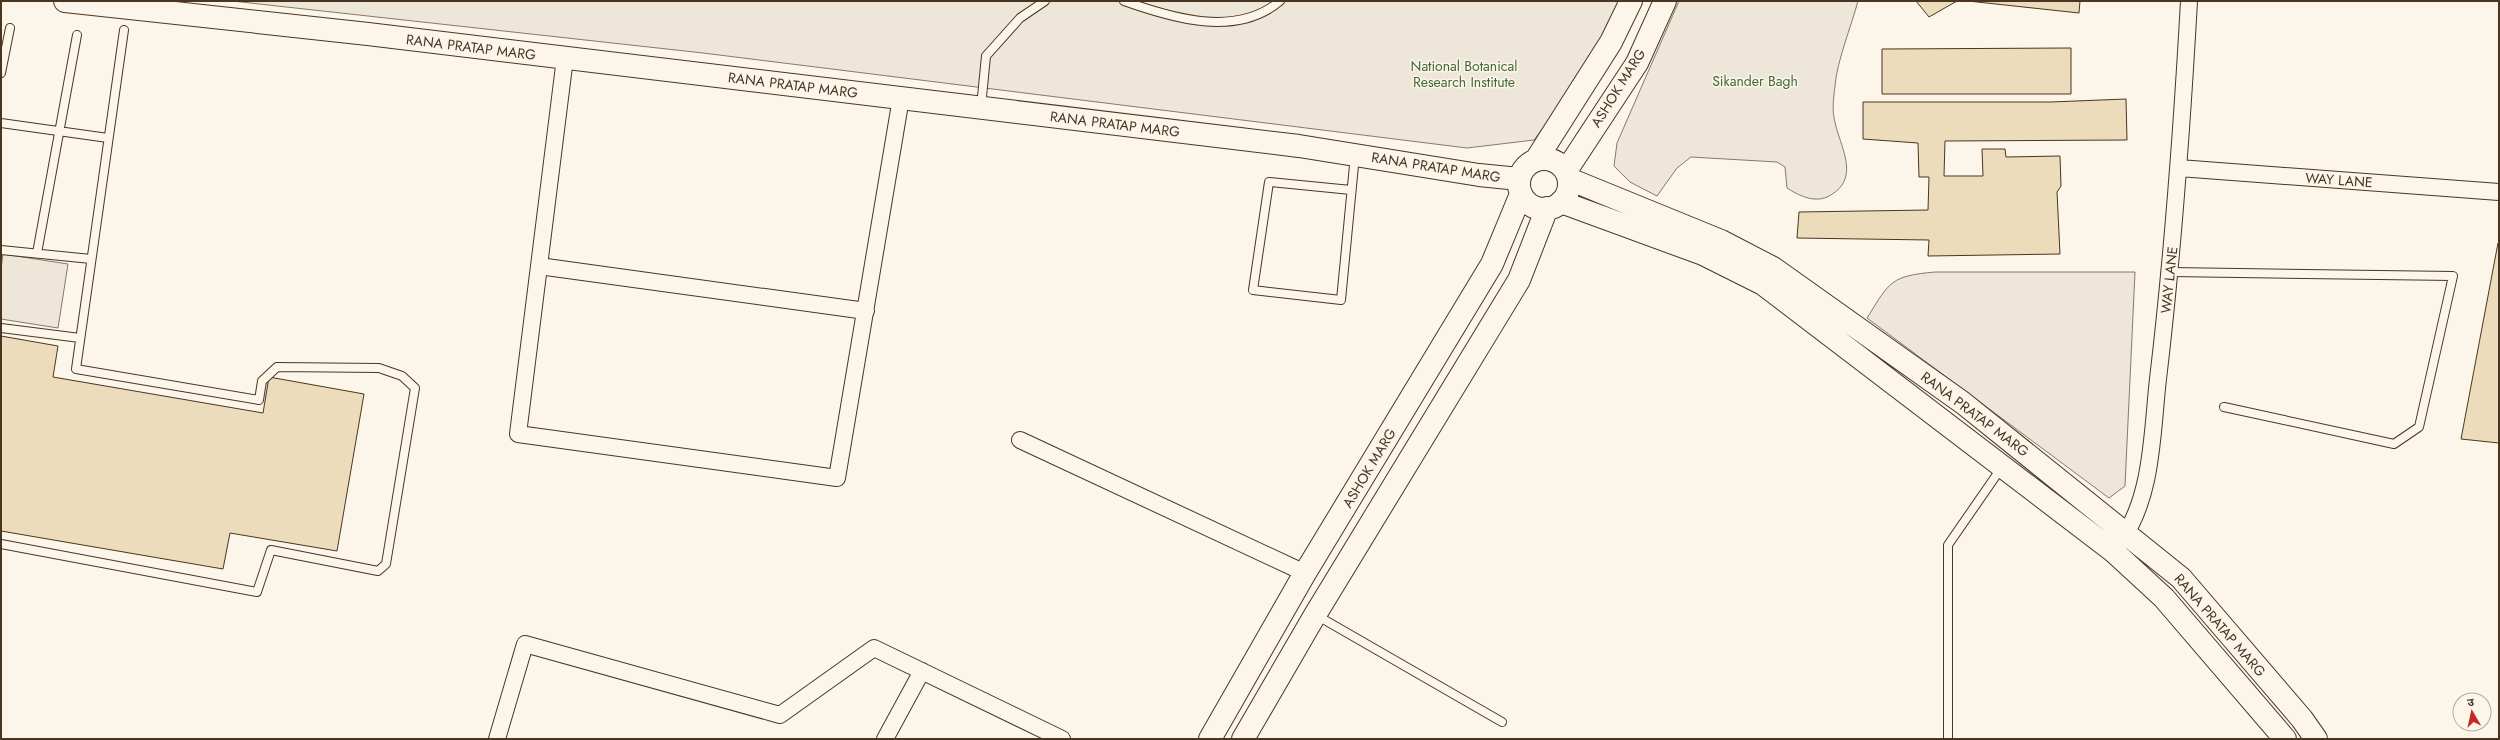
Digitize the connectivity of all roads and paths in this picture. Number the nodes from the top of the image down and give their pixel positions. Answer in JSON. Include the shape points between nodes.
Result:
{"nodes":[{"id":1,"x":65,"y":1,"type":"edge"},
{"id":2,"x":1045,"y":1,"type":"edge"},
{"id":3,"x":1124,"y":1,"type":"edge"},
{"id":4,"x":1280,"y":1,"type":"edge"},
{"id":5,"x":1631,"y":1,"type":"edge"},
{"id":6,"x":1665,"y":1,"type":"edge"},
{"id":7,"x":2189,"y":1,"type":"edge"},
{"id":8,"x":10,"y":28,"type":"dead end"},
{"id":9,"x":124,"y":30,"type":"dead end"},
{"id":10,"x":77,"y":35,"type":"dead end"},
{"id":11,"x":564,"y":58,"type":"junction"},
{"id":12,"x":1,"y":73,"type":"edge"},
{"id":13,"x":902,"y":98,"type":"junction"},
{"id":14,"x":981,"y":108,"type":"junction"},
{"id":15,"x":1,"y":123,"type":"edge"},
{"id":16,"x":59,"y":132,"type":"junction"},
{"id":17,"x":108,"y":138,"type":"junction"},
{"id":18,"x":1355,"y":154,"type":"junction"},
{"id":19,"x":1536,"y":160,"type":"junction"},
{"id":20,"x":2179,"y":168,"type":"junction"},
{"id":21,"x":1567,"y":175,"type":"junction"},
{"id":22,"x":1520,"y":187,"type":"junction"},
{"id":23,"x":1351,"y":190,"type":"junction"},
{"id":24,"x":2499,"y":192,"type":"edge"},
{"id":25,"x":1554,"y":205,"type":"junction"},
{"id":26,"x":1,"y":250,"type":"edge"},
{"id":27,"x":37,"y":254,"type":"junction"},
{"id":28,"x":91,"y":259,"type":"junction"},
{"id":29,"x":539,"y":266,"type":"junction"},
{"id":30,"x":2171,"y":272,"type":"junction"},
{"id":31,"x":866,"y":311,"type":"junction"},
{"id":32,"x":1,"y":328,"type":"edge"},
{"id":33,"x":80,"y":338,"type":"junction"},
{"id":34,"x":2224,"y":407,"type":"dead end"},
{"id":35,"x":1020,"y":440,"type":"dead end"},
{"id":36,"x":2003,"y":466,"type":"junction"},
{"id":37,"x":2126,"y":534,"type":"junction"},
{"id":38,"x":1,"y":544,"type":"edge"},
{"id":39,"x":2114,"y":551,"type":"junction"},
{"id":40,"x":1305,"y":574,"type":"junction"},
{"id":41,"x":1315,"y":615,"type":"junction"},
{"id":42,"x":922,"y":671,"type":"junction"},
{"id":43,"x":1502,"y":722,"type":"dead end"},
{"id":44,"x":1043,"y":735,"type":"edge"},
{"id":45,"x":497,"y":739,"type":"edge"},
{"id":46,"x":885,"y":739,"type":"edge"},
{"id":47,"x":1062,"y":739,"type":"edge"},
{"id":48,"x":1210,"y":739,"type":"edge"},
{"id":49,"x":1243,"y":739,"type":"edge"},
{"id":50,"x":1948,"y":739,"type":"edge"},
{"id":51,"x":2285,"y":739,"type":"edge"},
{"id":52,"x":2316,"y":739,"type":"edge"}],
"edges":[{"from":1,"to":11,"type":"main road","name":"RANA PRATAP MARG"},
{"from":2,"to":14,"type":"lane","via":[[1020,18],[986,56]]},
{"from":3,"to":4,"type":"lane","via":[[1167,16],[1231,23],[1268,11]]},
{"from":5,"to":19,"type":"main road","via":[[1611,42]]},
{"from":6,"to":21,"type":"main road","name":"ASHOK MARG","via":[[1637,63]]},
{"from":7,"to":20,"type":"street","name":"WAY LANE"},
{"from":8,"to":12,"type":"lane"},
{"from":9,"to":17,"type":"lane"},
{"from":10,"to":16,"type":"lane"},
{"from":11,"to":13,"type":"main road","name":"RANA PRATAP MARG"},
{"from":11,"to":29,"type":"street"},
{"from":13,"to":14,"type":"main road","name":"RANA PRATAP MARG"},
{"from":13,"to":31,"type":"street"},
{"from":14,"to":18,"type":"main road","name":"RANA PRATAP MARG"},
{"from":15,"to":16,"type":"lane"},
{"from":16,"to":17,"type":"lane"},
{"from":16,"to":27,"type":"lane"},
{"from":17,"to":28,"type":"lane"},
{"from":18,"to":22,"type":"main road","name":"RANA PRATAP MARG","via":[[1479,175]]},
{"from":18,"to":23,"type":"lane"},
{"from":19,"to":21,"type":"main road","via":[[1553,160]]},
{"from":19,"to":22,"type":"main road","via":[[1528,164]]},
{"from":20,"to":24,"type":"street","name":"WAY LANE"},
{"from":20,"to":30,"type":"street","name":"WAY LANE"},
{"from":21,"to":25,"type":"main road","via":[[1569,187]]},
{"from":21,"to":37,"type":"main road","name":"RANA PRATAP MARG","via":[[1721,241],[1773,268],[1963,403]]},
{"from":22,"to":25,"type":"main road","via":[[1532,206]]},
{"from":22,"to":40,"type":"main road","name":"ASHOK MARG","via":[[1492,264]]},
{"from":23,"to":23,"type":"lane","via":[[1341,300],[1253,290],[1269,182]]},
{"from":25,"to":36,"type":"main road","name":"RANA PRATAP MARG","via":[[1704,254],[1763,284]]},
{"from":25,"to":41,"type":"main road","via":[[1519,280]]},
{"from":26,"to":27,"type":"lane"},
{"from":27,"to":28,"type":"lane"},
{"from":28,"to":33,"type":"lane"},
{"from":29,"to":31,"type":"street"},
{"from":29,"to":31,"type":"street","via":[[518,434],[838,478]]},
{"from":30,"to":34,"type":"lane","via":[[2453,276],[2419,427],[2394,444]]},
{"from":30,"to":37,"type":"street","name":"WAY LANE","via":[[2144,495]]},
{"from":32,"to":33,"type":"lane"},
{"from":33,"to":38,"type":"lane","via":[[76,369],[259,400],[262,381],[277,367],[379,368],[402,376],[416,388],[386,564],[378,571],[270,550],[256,592]]},
{"from":35,"to":40,"type":"street"},
{"from":36,"to":39,"type":"main road","name":"RANA PRATAP MARG"},
{"from":36,"to":50,"type":"lane","via":[[1948,546]]},
{"from":37,"to":39,"type":"street","name":"WAY LANE"},
{"from":37,"to":52,"type":"main road","name":"RANA PRATAP MARG","via":[[2181,578],[2302,719]]},
{"from":39,"to":51,"type":"main road","name":"RANA PRATAP MARG","via":[[2164,598]]},
{"from":40,"to":48,"type":"main road","name":"ASHOK MARG"},
{"from":41,"to":43,"type":"lane"},
{"from":41,"to":49,"type":"main road"},
{"from":42,"to":44,"type":"street"},
{"from":42,"to":45,"type":"street","via":[[874,648],[780,714],[525,644]]},
{"from":42,"to":46,"type":"street"},
{"from":44,"to":47,"type":"street"}]}
